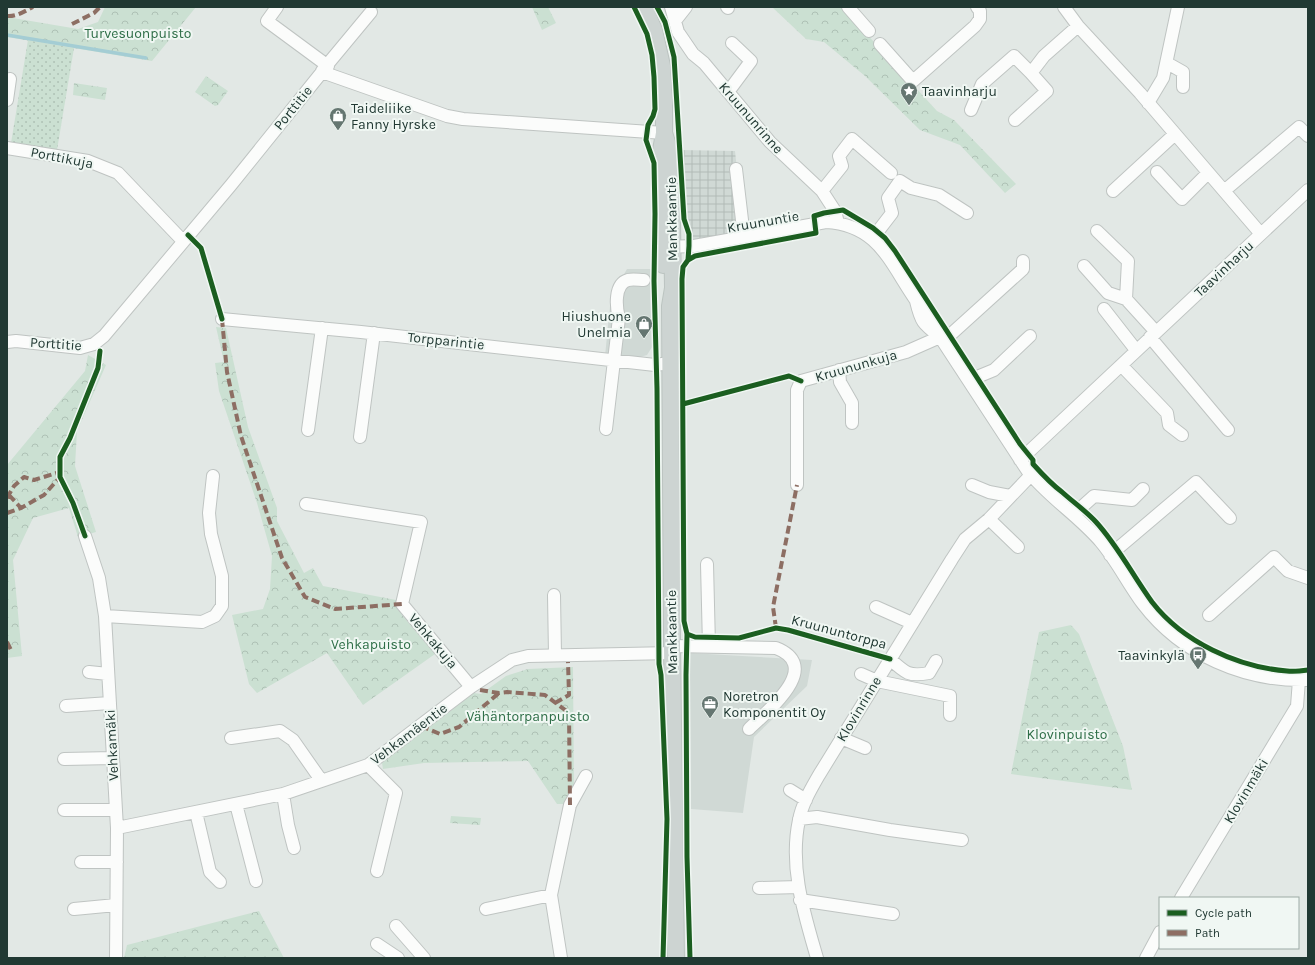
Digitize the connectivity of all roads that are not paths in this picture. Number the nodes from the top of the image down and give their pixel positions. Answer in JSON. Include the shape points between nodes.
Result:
{"nodes":[{"id":1,"x":277,"y":7,"type":"edge"},
{"id":2,"x":644,"y":7,"type":"edge"},
{"id":3,"x":671,"y":7,"type":"edge"},
{"id":4,"x":686,"y":7,"type":"edge"},
{"id":5,"x":848,"y":7,"type":"edge"},
{"id":6,"x":977,"y":7,"type":"edge"},
{"id":7,"x":1064,"y":7,"type":"edge"},
{"id":8,"x":1178,"y":7,"type":"edge"},
{"id":9,"x":371,"y":12,"type":"dead end"},
{"id":10,"x":675,"y":21,"type":"junction"},
{"id":11,"x":1078,"y":26,"type":"junction"},
{"id":12,"x":868,"y":31,"type":"dead end"},
{"id":13,"x":732,"y":43,"type":"dead end"},
{"id":14,"x":880,"y":44,"type":"dead end"},
{"id":15,"x":1167,"y":63,"type":"junction"},
{"id":16,"x":325,"y":69,"type":"junction"},
{"id":17,"x":1031,"y":73,"type":"junction"},
{"id":18,"x":10,"y":79,"type":"dead end"},
{"id":19,"x":1183,"y":87,"type":"dead end"},
{"id":20,"x":728,"y":92,"type":"junction"},
{"id":21,"x":7,"y":100,"type":"edge"},
{"id":22,"x":1148,"y":103,"type":"junction"},
{"id":23,"x":971,"y":110,"type":"dead end"},
{"id":24,"x":1016,"y":120,"type":"dead end"},
{"id":25,"x":664,"y":133,"type":"junction"},
{"id":26,"x":1175,"y":134,"type":"junction"},
{"id":27,"x":1308,"y":136,"type":"edge"},
{"id":28,"x":7,"y":148,"type":"edge"},
{"id":29,"x":736,"y":169,"type":"dead end"},
{"id":30,"x":1157,"y":172,"type":"dead end"},
{"id":31,"x":891,"y":173,"type":"dead end"},
{"id":32,"x":1208,"y":173,"type":"junction"},
{"id":33,"x":1308,"y":190,"type":"edge"},
{"id":34,"x":1113,"y":191,"type":"dead end"},
{"id":35,"x":1224,"y":191,"type":"junction"},
{"id":36,"x":822,"y":192,"type":"junction"},
{"id":37,"x":967,"y":213,"type":"dead end"},
{"id":38,"x":838,"y":223,"type":"junction"},
{"id":39,"x":1097,"y":231,"type":"dead end"},
{"id":40,"x":1261,"y":234,"type":"junction"},
{"id":41,"x":744,"y":237,"type":"junction"},
{"id":42,"x":872,"y":239,"type":"junction"},
{"id":43,"x":183,"y":241,"type":"junction"},
{"id":44,"x":667,"y":247,"type":"junction"},
{"id":45,"x":1023,"y":261,"type":"dead end"},
{"id":46,"x":1084,"y":266,"type":"dead end"},
{"id":47,"x":644,"y":280,"type":"dead end"},
{"id":48,"x":1126,"y":299,"type":"junction"},
{"id":49,"x":1104,"y":309,"type":"dead end"},
{"id":50,"x":222,"y":318,"type":"dead end"},
{"id":51,"x":322,"y":328,"type":"junction"},
{"id":52,"x":374,"y":333,"type":"junction"},
{"id":53,"x":1153,"y":334,"type":"junction"},
{"id":54,"x":1030,"y":336,"type":"dead end"},
{"id":55,"x":940,"y":337,"type":"junction"},
{"id":56,"x":7,"y":342,"type":"edge"},
{"id":57,"x":1136,"y":350,"type":"junction"},
{"id":58,"x":614,"y":360,"type":"junction"},
{"id":59,"x":670,"y":363,"type":"junction"},
{"id":60,"x":1120,"y":365,"type":"junction"},
{"id":61,"x":839,"y":370,"type":"junction"},
{"id":62,"x":970,"y":382,"type":"junction"},
{"id":63,"x":852,"y":423,"type":"dead end"},
{"id":64,"x":606,"y":429,"type":"dead end"},
{"id":65,"x":308,"y":430,"type":"dead end"},
{"id":66,"x":1228,"y":430,"type":"dead end"},
{"id":67,"x":1182,"y":435,"type":"dead end"},
{"id":68,"x":360,"y":437,"type":"dead end"},
{"id":69,"x":1020,"y":460,"type":"junction"},
{"id":70,"x":1031,"y":475,"type":"junction"},
{"id":71,"x":213,"y":476,"type":"dead end"},
{"id":72,"x":796,"y":485,"type":"dead end"},
{"id":73,"x":972,"y":486,"type":"dead end"},
{"id":74,"x":1143,"y":489,"type":"dead end"},
{"id":75,"x":1010,"y":496,"type":"junction"},
{"id":76,"x":306,"y":504,"type":"dead end"},
{"id":77,"x":1074,"y":514,"type":"junction"},
{"id":78,"x":1230,"y":518,"type":"dead end"},
{"id":79,"x":989,"y":519,"type":"junction"},
{"id":80,"x":85,"y":536,"type":"dead end"},
{"id":81,"x":1018,"y":547,"type":"dead end"},
{"id":82,"x":1110,"y":555,"type":"junction"},
{"id":83,"x":707,"y":564,"type":"dead end"},
{"id":84,"x":1308,"y":578,"type":"edge"},
{"id":85,"x":554,"y":595,"type":"dead end"},
{"id":86,"x":876,"y":607,"type":"dead end"},
{"id":87,"x":1209,"y":614,"type":"dead end"},
{"id":88,"x":105,"y":616,"type":"junction"},
{"id":89,"x":912,"y":623,"type":"junction"},
{"id":90,"x":709,"y":646,"type":"junction"},
{"id":91,"x":672,"y":650,"type":"junction"},
{"id":92,"x":555,"y":655,"type":"junction"},
{"id":93,"x":890,"y":659,"type":"junction"},
{"id":94,"x":936,"y":661,"type":"dead end"},
{"id":95,"x":89,"y":672,"type":"dead end"},
{"id":96,"x":108,"y":674,"type":"junction"},
{"id":97,"x":861,"y":674,"type":"dead end"},
{"id":98,"x":1304,"y":680,"type":"edge"},
{"id":99,"x":877,"y":681,"type":"junction"},
{"id":100,"x":472,"y":687,"type":"junction"},
{"id":101,"x":110,"y":703,"type":"junction"},
{"id":102,"x":66,"y":706,"type":"dead end"},
{"id":103,"x":950,"y":714,"type":"dead end"},
{"id":104,"x":749,"y":729,"type":"dead end"},
{"id":105,"x":231,"y":738,"type":"dead end"},
{"id":106,"x":841,"y":738,"type":"junction"},
{"id":107,"x":865,"y":748,"type":"dead end"},
{"id":108,"x":113,"y":758,"type":"junction"},
{"id":109,"x":64,"y":759,"type":"dead end"},
{"id":110,"x":368,"y":765,"type":"junction"},
{"id":111,"x":586,"y":776,"type":"dead end"},
{"id":112,"x":321,"y":780,"type":"junction"},
{"id":113,"x":790,"y":790,"type":"dead end"},
{"id":114,"x":283,"y":794,"type":"junction"},
{"id":115,"x":806,"y":800,"type":"junction"},
{"id":116,"x":236,"y":804,"type":"junction"},
{"id":117,"x":64,"y":810,"type":"dead end"},
{"id":118,"x":116,"y":810,"type":"junction"},
{"id":119,"x":196,"y":812,"type":"junction"},
{"id":120,"x":799,"y":819,"type":"junction"},
{"id":121,"x":117,"y":828,"type":"junction"},
{"id":122,"x":962,"y":840,"type":"dead end"},
{"id":123,"x":294,"y":848,"type":"dead end"},
{"id":124,"x":81,"y":862,"type":"dead end"},
{"id":125,"x":117,"y":862,"type":"junction"},
{"id":126,"x":377,"y":871,"type":"dead end"},
{"id":127,"x":256,"y":881,"type":"dead end"},
{"id":128,"x":220,"y":882,"type":"dead end"},
{"id":129,"x":799,"y":887,"type":"junction"},
{"id":130,"x":759,"y":888,"type":"dead end"},
{"id":131,"x":551,"y":895,"type":"junction"},
{"id":132,"x":1182,"y":897,"type":"edge"},
{"id":133,"x":800,"y":900,"type":"junction"},
{"id":134,"x":116,"y":905,"type":"junction"},
{"id":135,"x":74,"y":909,"type":"dead end"},
{"id":136,"x":486,"y":909,"type":"dead end"},
{"id":137,"x":893,"y":914,"type":"dead end"},
{"id":138,"x":396,"y":926,"type":"dead end"},
{"id":139,"x":1159,"y":934,"type":"edge"},
{"id":140,"x":377,"y":944,"type":"dead end"},
{"id":141,"x":116,"y":958,"type":"edge"},
{"id":142,"x":398,"y":958,"type":"edge"},
{"id":143,"x":424,"y":958,"type":"edge"},
{"id":144,"x":561,"y":958,"type":"edge"},
{"id":145,"x":676,"y":958,"type":"edge"},
{"id":146,"x":817,"y":958,"type":"edge"},
{"id":147,"x":1146,"y":958,"type":"edge"}],
"edges":[{"from":1,"to":16,"type":"street","via":[[267,21]]},
{"from":2,"to":25,"type":"main road","name":"Mankkaantie","via":[[654,30],[662,66]]},
{"from":3,"to":10,"type":"street","name":"Kruununrinne"},
{"from":4,"to":10,"type":"street"},
{"from":5,"to":12,"type":"street"},
{"from":6,"to":14,"type":"street","via":[[980,18],[975,26],[913,81]]},
{"from":7,"to":11,"type":"street","name":"Taavinharju"},
{"from":8,"to":15,"type":"street"},
{"from":9,"to":16,"type":"street"},
{"from":10,"to":20,"type":"street","name":"Kruununrinne","via":[[678,32],[693,54]]},
{"from":11,"to":17,"type":"street","via":[[1044,56]]},
{"from":11,"to":22,"type":"street","name":"Taavinharju"},
{"from":13,"to":20,"type":"street","via":[[751,61]]},
{"from":15,"to":19,"type":"street","via":[[1183,72]]},
{"from":15,"to":22,"type":"street","via":[[1164,78]]},
{"from":16,"to":25,"type":"street","name":"Porttitie","via":[[447,116]]},
{"from":16,"to":43,"type":"street","name":"Porttitie"},
{"from":17,"to":23,"type":"street","via":[[1014,56],[982,84]]},
{"from":17,"to":24,"type":"street","via":[[1047,91]]},
{"from":18,"to":21,"type":"street"},
{"from":20,"to":36,"type":"street","name":"Kruununrinne","via":[[770,142]]},
{"from":22,"to":26,"type":"street","name":"Taavinharju"},
{"from":25,"to":44,"type":"main road","name":"Mankkaantie","via":[[659,162]]},
{"from":26,"to":32,"type":"street","name":"Taavinharju"},
{"from":26,"to":34,"type":"street"},
{"from":27,"to":35,"type":"street","via":[[1299,127]]},
{"from":28,"to":43,"type":"street","name":"Porttikuja","via":[[88,161],[118,173]]},
{"from":29,"to":41,"type":"street"},
{"from":30,"to":32,"type":"street","via":[[1182,199]]},
{"from":31,"to":36,"type":"street","via":[[852,139],[839,156],[842,166]]},
{"from":32,"to":35,"type":"street","name":"Taavinharju"},
{"from":33,"to":40,"type":"street"},
{"from":35,"to":40,"type":"street","name":"Taavinharju"},
{"from":36,"to":38,"type":"street","name":"Kruununrinne","via":[[835,211]]},
{"from":37,"to":42,"type":"street","via":[[939,195],[911,188],[900,181],[888,198],[892,213]]},
{"from":38,"to":41,"type":"street","name":"Kruununtie","via":[[826,222]]},
{"from":38,"to":42,"type":"street","name":"Kruununtie","via":[[847,225]]},
{"from":39,"to":48,"type":"street","via":[[1128,261]]},
{"from":40,"to":53,"type":"street","name":"Taavinharju"},
{"from":41,"to":44,"type":"street","name":"Kruununtie","via":[[694,246]]},
{"from":42,"to":55,"type":"street","name":"Kruununtie","via":[[885,253],[916,301],[925,309]]},
{"from":43,"to":56,"type":"street","name":"Porttitie","via":[[104,336],[94,344],[80,348]]},
{"from":44,"to":59,"type":"main road","name":"Mankkaantie","via":[[664,287],[670,306]]},
{"from":45,"to":55,"type":"street","name":"Kruununkuja","via":[[1023,269],[997,293],[949,336]]},
{"from":46,"to":48,"type":"street","via":[[1108,293]]},
{"from":47,"to":58,"type":"street","via":[[628,280],[619,290]]},
{"from":48,"to":53,"type":"street"},
{"from":49,"to":57,"type":"street"},
{"from":50,"to":51,"type":"street","name":"Torpparintie"},
{"from":51,"to":52,"type":"street","name":"Torpparintie"},
{"from":51,"to":65,"type":"street"},
{"from":52,"to":58,"type":"street","name":"Torpparintie"},
{"from":52,"to":68,"type":"street"},
{"from":53,"to":57,"type":"street","name":"Taavinharju"},
{"from":53,"to":66,"type":"street"},
{"from":54,"to":62,"type":"street","via":[[994,370]]},
{"from":55,"to":61,"type":"street","name":"Kruununkuja","via":[[906,352]]},
{"from":55,"to":62,"type":"street","name":"Kruununtie"},
{"from":57,"to":60,"type":"street","name":"Taavinharju"},
{"from":58,"to":59,"type":"street","name":"Torpparintie","via":[[655,365]]},
{"from":58,"to":64,"type":"street"},
{"from":59,"to":91,"type":"main road","name":"Mankkaantie"},
{"from":60,"to":67,"type":"street","via":[[1167,413],[1169,425]]},
{"from":60,"to":69,"type":"street","name":"Taavinharju"},
{"from":61,"to":63,"type":"street","via":[[840,382],[852,403]]},
{"from":61,"to":72,"type":"street","name":"Kruununkuja","via":[[801,381],[797,390]]},
{"from":62,"to":69,"type":"street","name":"Kruununtie"},
{"from":69,"to":70,"type":"street","name":"Kruununtie"},
{"from":70,"to":75,"type":"street","name":"Klovinrinne"},
{"from":70,"to":77,"type":"street","name":"Kruununtie"},
{"from":71,"to":88,"type":"street","via":[[210,527],[222,576],[222,606],[215,616],[202,622]]},
{"from":73,"to":75,"type":"street"},
{"from":74,"to":77,"type":"street","via":[[1132,500],[1094,496]]},
{"from":75,"to":79,"type":"street","name":"Klovinrinne"},
{"from":76,"to":100,"type":"street","name":"Vehkakuja","via":[[421,522],[402,604]]},
{"from":77,"to":82,"type":"street","name":"Kruununtie","via":[[1098,538]]},
{"from":78,"to":82,"type":"street","via":[[1196,482]]},
{"from":79,"to":81,"type":"street"},
{"from":79,"to":89,"type":"street","name":"Klovinrinne","via":[[966,539]]},
{"from":80,"to":88,"type":"street","name":"Vehkamäki","via":[[99,578]]},
{"from":82,"to":98,"type":"street","name":"Kruununtie","via":[[1148,611],[1192,649],[1236,671]]},
{"from":83,"to":90,"type":"street"},
{"from":84,"to":87,"type":"street","via":[[1288,571],[1274,557]]},
{"from":85,"to":92,"type":"street"},
{"from":86,"to":89,"type":"street"},
{"from":88,"to":96,"type":"street","name":"Vehkamäki"},
{"from":89,"to":93,"type":"street","name":"Klovinrinne"},
{"from":90,"to":91,"type":"street","name":"Vehkamäentie"},
{"from":90,"to":104,"type":"street","name":"Vehkamäentie","via":[[776,648],[785,652],[796,665],[795,673],[783,696]]},
{"from":91,"to":92,"type":"street","name":"Vehkamäentie"},
{"from":91,"to":145,"type":"main road","name":"Mankkaantie"},
{"from":92,"to":100,"type":"street","name":"Vehkamäentie","via":[[528,656],[512,660]]},
{"from":93,"to":94,"type":"street","via":[[904,672],[918,675],[929,672]]},
{"from":93,"to":99,"type":"street","name":"Klovinrinne"},
{"from":95,"to":96,"type":"street"},
{"from":96,"to":101,"type":"street","name":"Vehkamäki"},
{"from":97,"to":99,"type":"street"},
{"from":98,"to":132,"type":"street","name":"Klovinmäki","via":[[1297,706]]},
{"from":99,"to":103,"type":"street","via":[[950,696]]},
{"from":99,"to":106,"type":"street","name":"Klovinrinne"},
{"from":100,"to":110,"type":"street","name":"Vehkamäentie"},
{"from":101,"to":102,"type":"street"},
{"from":101,"to":108,"type":"street","name":"Vehkamäki"},
{"from":105,"to":112,"type":"street","via":[[280,731],[294,740]]},
{"from":106,"to":107,"type":"street"},
{"from":106,"to":115,"type":"street","name":"Klovinrinne"},
{"from":108,"to":109,"type":"street"},
{"from":108,"to":118,"type":"street","name":"Vehkamäki"},
{"from":110,"to":112,"type":"street","name":"Vehkamäentie"},
{"from":110,"to":126,"type":"street","via":[[396,793]]},
{"from":111,"to":131,"type":"street","via":[[570,805]]},
{"from":112,"to":114,"type":"street","name":"Vehkamäentie"},
{"from":113,"to":115,"type":"street"},
{"from":114,"to":116,"type":"street","name":"Vehkamäentie"},
{"from":114,"to":123,"type":"street"},
{"from":115,"to":120,"type":"street","name":"Klovinrinne"},
{"from":116,"to":119,"type":"street","name":"Vehkamäentie"},
{"from":116,"to":127,"type":"street"},
{"from":117,"to":118,"type":"street"},
{"from":118,"to":121,"type":"street","name":"Vehkamäki"},
{"from":119,"to":121,"type":"street","name":"Vehkamäentie"},
{"from":119,"to":128,"type":"street","via":[[210,872]]},
{"from":120,"to":122,"type":"street","via":[[817,817]]},
{"from":120,"to":129,"type":"street","name":"Klovinrinne","via":[[795,853]]},
{"from":121,"to":125,"type":"street","name":"Vehkamäki"},
{"from":124,"to":125,"type":"street"},
{"from":125,"to":134,"type":"street","name":"Vehkamäki"},
{"from":129,"to":130,"type":"street"},
{"from":129,"to":133,"type":"street","name":"Klovinrinne"},
{"from":131,"to":136,"type":"street"},
{"from":131,"to":144,"type":"street"},
{"from":133,"to":137,"type":"street"},
{"from":133,"to":146,"type":"street","name":"Klovinrinne"},
{"from":134,"to":135,"type":"street"},
{"from":134,"to":141,"type":"street","name":"Vehkamäki"},
{"from":138,"to":143,"type":"street"},
{"from":139,"to":147,"type":"street"},
{"from":140,"to":142,"type":"street"}]}
